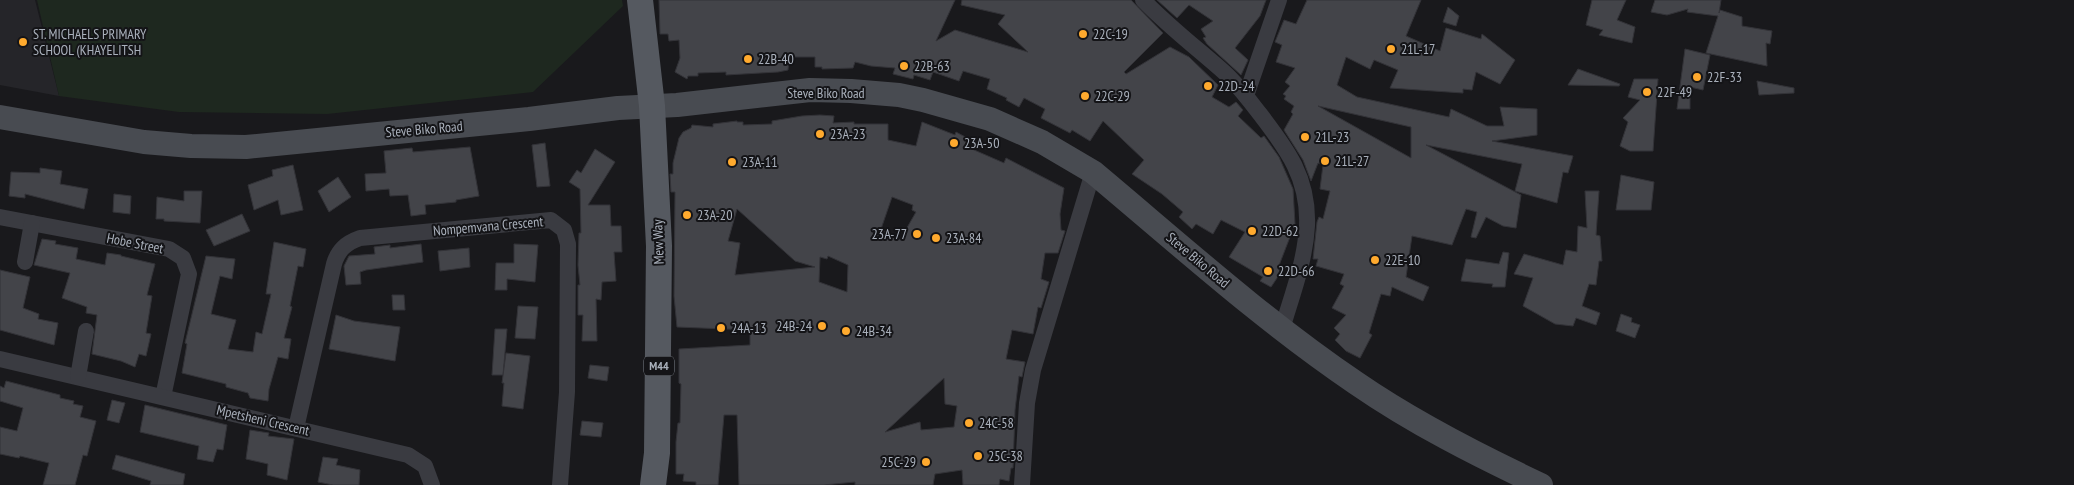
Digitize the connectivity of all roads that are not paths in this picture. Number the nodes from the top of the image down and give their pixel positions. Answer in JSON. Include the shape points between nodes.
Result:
{"nodes":[{"id":1,"x":640,"y":0,"type":"edge"},
{"id":2,"x":1144,"y":0,"type":"edge"},
{"id":3,"x":1279,"y":0,"type":"edge"},
{"id":4,"x":1246,"y":96,"type":"junction"},
{"id":5,"x":652,"y":106,"type":"junction"},
{"id":6,"x":0,"y":117,"type":"edge"},
{"id":7,"x":1094,"y":172,"type":"junction"},
{"id":8,"x":0,"y":217,"type":"edge"},
{"id":9,"x":32,"y":223,"type":"junction"},
{"id":10,"x":25,"y":262,"type":"dead end"},
{"id":11,"x":1282,"y":329,"type":"junction"},
{"id":12,"x":86,"y":331,"type":"dead end"},
{"id":13,"x":0,"y":359,"type":"edge"},
{"id":14,"x":78,"y":377,"type":"junction"},
{"id":15,"x":163,"y":397,"type":"junction"},
{"id":16,"x":296,"y":428,"type":"junction"},
{"id":17,"x":432,"y":485,"type":"edge"},
{"id":18,"x":560,"y":485,"type":"edge"},
{"id":19,"x":653,"y":485,"type":"edge"},
{"id":20,"x":1022,"y":485,"type":"edge"},
{"id":21,"x":1541,"y":485,"type":"edge"}],
"edges":[{"from":1,"to":5,"type":"main road","name":"Mew Way","number":"M44"},
{"from":2,"to":4,"type":"street","via":[[1171,28],[1227,74]]},
{"from":3,"to":4,"type":"street"},
{"from":4,"to":11,"type":"street","via":[[1294,162],[1306,211],[1302,263]]},
{"from":5,"to":6,"type":"street","name":"Steve Biko Road","via":[[246,147],[144,142]]},
{"from":5,"to":7,"type":"street","name":"Steve Biko Road","via":[[810,90],[899,96],[1009,126]]},
{"from":5,"to":19,"type":"main road","name":"Mew Way","number":"M44","via":[[659,246],[657,444]]},
{"from":7,"to":11,"type":"street","name":"Steve Biko Road"},
{"from":7,"to":20,"type":"street","via":[[1033,370],[1027,403]]},
{"from":8,"to":9,"type":"street","name":"Hobe Street"},
{"from":9,"to":10,"type":"street"},
{"from":9,"to":15,"type":"street","name":"Hobe Street","via":[[169,249],[183,258],[189,274]]},
{"from":11,"to":21,"type":"street","name":"Steve Biko Road","via":[[1398,410]]},
{"from":12,"to":14,"type":"street"},
{"from":13,"to":14,"type":"street","name":"Mpetsheni Crescent"},
{"from":14,"to":15,"type":"street","name":"Mpetsheni Crescent"},
{"from":15,"to":16,"type":"street","name":"Mpetsheni Crescent"},
{"from":16,"to":17,"type":"street","name":"Mpetsheni Crescent","via":[[408,455],[425,466]]},
{"from":16,"to":18,"type":"street","name":"Nompemvana Crescent","via":[[334,264],[344,246],[360,238],[551,220],[564,230],[568,252],[567,392]]}]}
